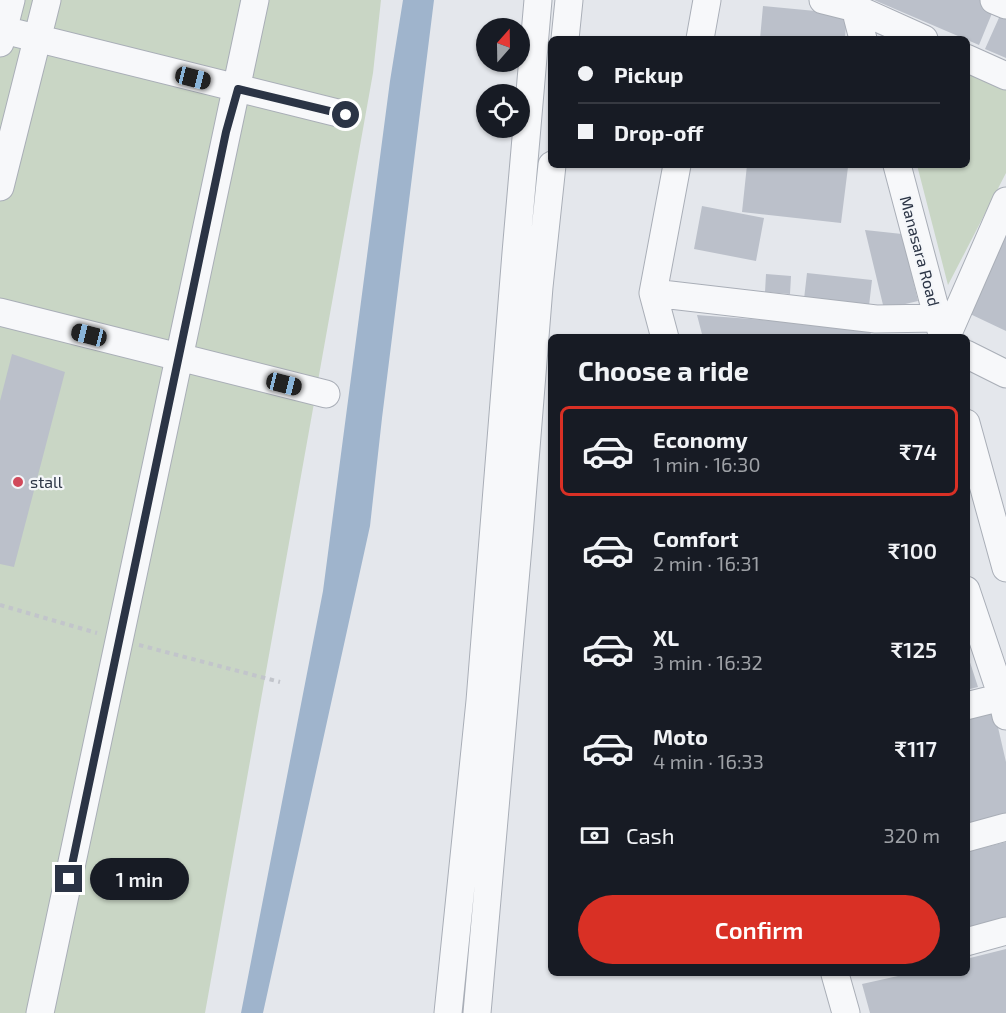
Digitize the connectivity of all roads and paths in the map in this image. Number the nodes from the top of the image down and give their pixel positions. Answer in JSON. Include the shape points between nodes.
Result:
{"nodes":[{"id":1,"x":11,"y":0,"type":"edge"},
{"id":2,"x":47,"y":0,"type":"edge"},
{"id":3,"x":255,"y":0,"type":"edge"},
{"id":4,"x":537,"y":0,"type":"edge"},
{"id":5,"x":569,"y":0,"type":"edge"},
{"id":6,"x":707,"y":0,"type":"edge"},
{"id":7,"x":823,"y":0,"type":"edge"},
{"id":8,"x":994,"y":0,"type":"edge"},
{"id":9,"x":855,"y":4,"type":"edge"},
{"id":10,"x":1006,"y":5,"type":"edge"},
{"id":11,"x":1,"y":34,"type":"edge"},
{"id":12,"x":565,"y":36,"type":"edge"},
{"id":13,"x":701,"y":36,"type":"edge"},
{"id":14,"x":862,"y":36,"type":"edge"},
{"id":15,"x":918,"y":36,"type":"edge"},
{"id":16,"x":38,"y":40,"type":"junction"},
{"id":17,"x":970,"y":60,"type":"edge"},
{"id":18,"x":1006,"y":76,"type":"edge"},
{"id":19,"x":238,"y":89,"type":"junction"},
{"id":20,"x":346,"y":115,"type":"dead end"},
{"id":21,"x":539,"y":123,"type":"edge"},
{"id":22,"x":552,"y":168,"type":"edge"},
{"id":23,"x":676,"y":168,"type":"edge"},
{"id":24,"x":898,"y":168,"type":"edge"},
{"id":25,"x":0,"y":187,"type":"edge"},
{"id":26,"x":1006,"y":201,"type":"edge"},
{"id":27,"x":653,"y":293,"type":"junction"},
{"id":28,"x":0,"y":312,"type":"edge"},
{"id":29,"x":879,"y":328,"type":"edge"},
{"id":30,"x":942,"y":331,"type":"edge"},
{"id":31,"x":664,"y":334,"type":"edge"},
{"id":32,"x":970,"y":356,"type":"edge"},
{"id":33,"x":179,"y":358,"type":"junction"},
{"id":34,"x":1006,"y":374,"type":"edge"},
{"id":35,"x":326,"y":394,"type":"dead end"},
{"id":36,"x":970,"y":438,"type":"edge"},
{"id":37,"x":507,"y":532,"type":"junction"},
{"id":38,"x":1006,"y":568,"type":"edge"},
{"id":39,"x":970,"y":602,"type":"edge"},
{"id":40,"x":970,"y":706,"type":"edge"},
{"id":41,"x":1004,"y":706,"type":"edge"},
{"id":42,"x":1006,"y":827,"type":"edge"},
{"id":43,"x":970,"y":837,"type":"edge"},
{"id":44,"x":458,"y":914,"type":"junction"},
{"id":45,"x":486,"y":918,"type":"junction"},
{"id":46,"x":1006,"y":932,"type":"edge"},
{"id":47,"x":970,"y":941,"type":"edge"},
{"id":48,"x":840,"y":976,"type":"edge"},
{"id":49,"x":40,"y":1013,"type":"edge"},
{"id":50,"x":448,"y":1013,"type":"edge"},
{"id":51,"x":477,"y":1013,"type":"edge"},
{"id":52,"x":846,"y":1013,"type":"edge"}],
"edges":[{"from":1,"to":11,"type":"street"},
{"from":2,"to":16,"type":"street"},
{"from":3,"to":19,"type":"street"},
{"from":4,"to":21,"type":"street"},
{"from":5,"to":12,"type":"street"},
{"from":6,"to":13,"type":"street"},
{"from":7,"to":9,"type":"street"},
{"from":8,"to":10,"type":"street"},
{"from":9,"to":14,"type":"street"},
{"from":9,"to":15,"type":"street"},
{"from":11,"to":16,"type":"street"},
{"from":16,"to":19,"type":"street"},
{"from":16,"to":25,"type":"street"},
{"from":17,"to":18,"type":"street"},
{"from":19,"to":20,"type":"street"},
{"from":19,"to":33,"type":"street"},
{"from":21,"to":37,"type":"street"},
{"from":22,"to":37,"type":"street"},
{"from":23,"to":27,"type":"street"},
{"from":24,"to":30,"type":"street","name":"Manasara Road"},
{"from":26,"to":30,"type":"street"},
{"from":27,"to":29,"type":"street"},
{"from":27,"to":31,"type":"street"},
{"from":28,"to":33,"type":"street"},
{"from":29,"to":30,"type":"street"},
{"from":32,"to":34,"type":"street"},
{"from":33,"to":35,"type":"street"},
{"from":33,"to":49,"type":"street"},
{"from":36,"to":38,"type":"street"},
{"from":37,"to":44,"type":"street","via":[[480,701]]},
{"from":37,"to":45,"type":"street"},
{"from":39,"to":41,"type":"street"},
{"from":40,"to":41,"type":"street"},
{"from":42,"to":43,"type":"street"},
{"from":44,"to":45,"type":"street"},
{"from":44,"to":50,"type":"street"},
{"from":45,"to":51,"type":"street"},
{"from":46,"to":47,"type":"street"},
{"from":48,"to":52,"type":"street"}]}
